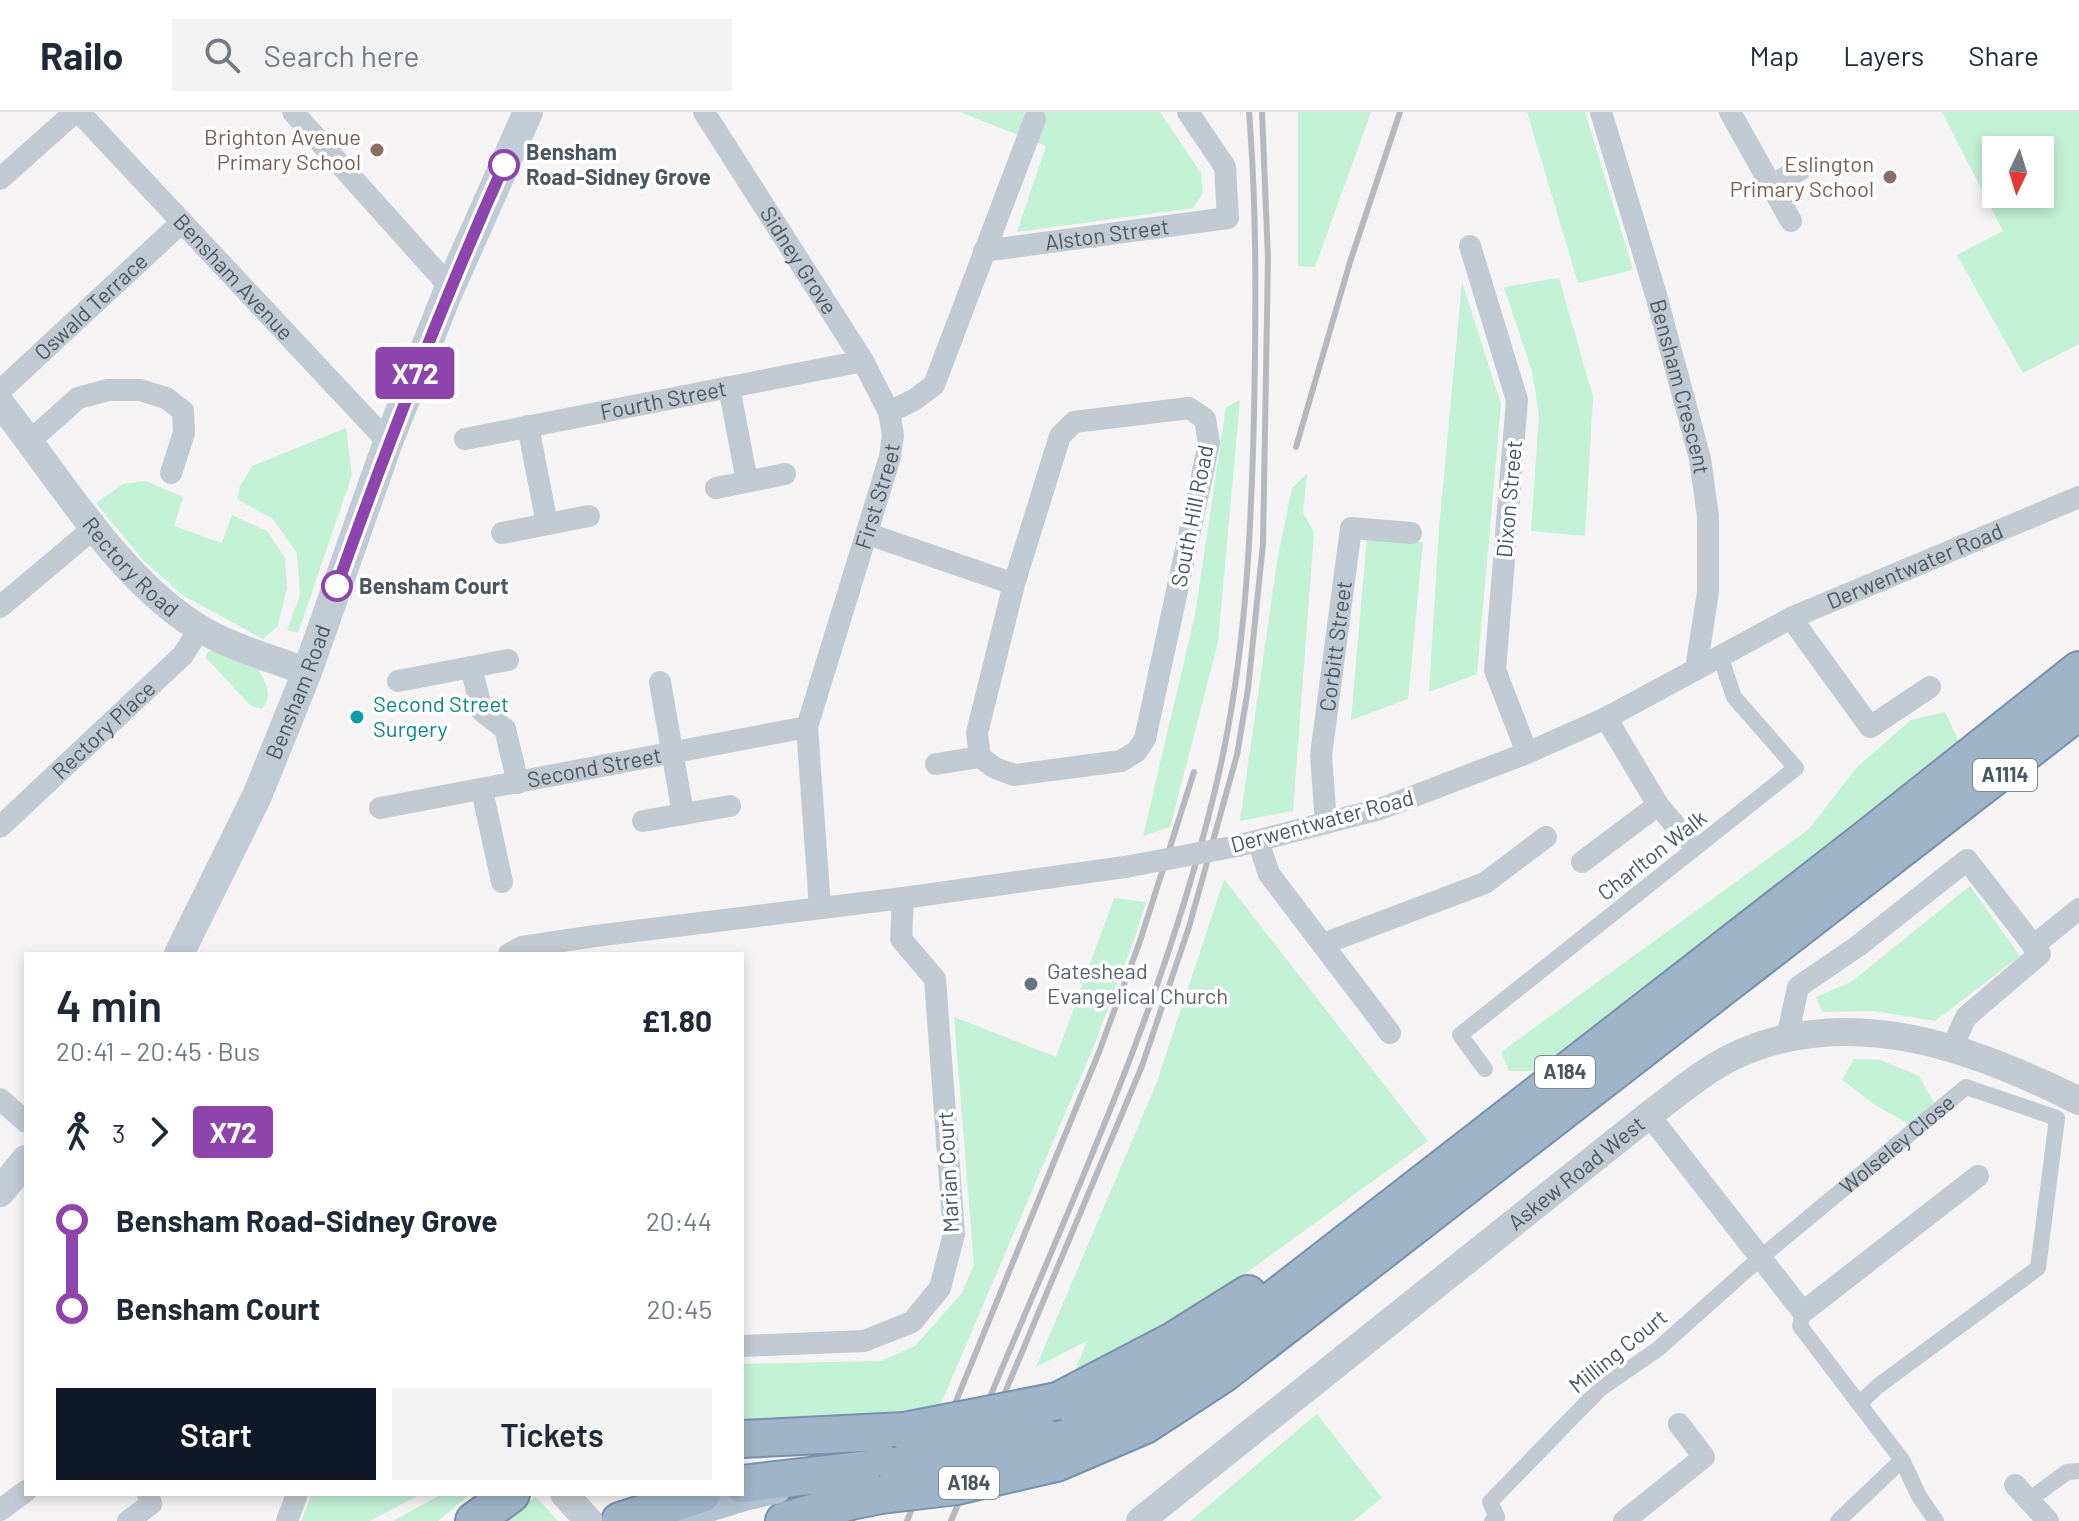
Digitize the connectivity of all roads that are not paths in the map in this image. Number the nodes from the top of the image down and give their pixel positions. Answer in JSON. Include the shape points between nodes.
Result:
{"nodes":[{"id":1,"x":77,"y":112,"type":"edge"},
{"id":2,"x":293,"y":112,"type":"edge"},
{"id":3,"x":528,"y":112,"type":"edge"},
{"id":4,"x":704,"y":112,"type":"edge"},
{"id":5,"x":1188,"y":112,"type":"edge"},
{"id":6,"x":1601,"y":112,"type":"edge"},
{"id":7,"x":1730,"y":112,"type":"edge"},
{"id":8,"x":1035,"y":119,"type":"dead end"},
{"id":9,"x":1800,"y":170,"type":"dead end"},
{"id":10,"x":0,"y":179,"type":"edge"},
{"id":11,"x":1771,"y":185,"type":"junction"},
{"id":12,"x":1791,"y":221,"type":"dead end"},
{"id":13,"x":182,"y":222,"type":"junction"},
{"id":14,"x":1470,"y":246,"type":"dead end"},
{"id":15,"x":984,"y":251,"type":"junction"},
{"id":16,"x":450,"y":287,"type":"junction"},
{"id":17,"x":863,"y":361,"type":"junction"},
{"id":18,"x":729,"y":387,"type":"junction"},
{"id":19,"x":0,"y":391,"type":"edge"},
{"id":20,"x":0,"y":403,"type":"edge"},
{"id":21,"x":889,"y":412,"type":"junction"},
{"id":22,"x":528,"y":426,"type":"junction"},
{"id":23,"x":465,"y":439,"type":"dead end"},
{"id":24,"x":30,"y":441,"type":"junction"},
{"id":25,"x":388,"y":442,"type":"junction"},
{"id":26,"x":171,"y":473,"type":"dead end"},
{"id":27,"x":785,"y":474,"type":"dead end"},
{"id":28,"x":747,"y":481,"type":"junction"},
{"id":29,"x":716,"y":488,"type":"dead end"},
{"id":30,"x":2079,"y":497,"type":"edge"},
{"id":31,"x":589,"y":516,"type":"dead end"},
{"id":32,"x":547,"y":524,"type":"junction"},
{"id":33,"x":95,"y":527,"type":"junction"},
{"id":34,"x":502,"y":533,"type":"dead end"},
{"id":35,"x":1411,"y":533,"type":"dead end"},
{"id":36,"x":868,"y":534,"type":"junction"},
{"id":37,"x":1014,"y":584,"type":"junction"},
{"id":38,"x":0,"y":607,"type":"edge"},
{"id":39,"x":1791,"y":618,"type":"junction"},
{"id":40,"x":200,"y":628,"type":"junction"},
{"id":41,"x":1720,"y":656,"type":"junction"},
{"id":42,"x":508,"y":660,"type":"dead end"},
{"id":43,"x":471,"y":667,"type":"junction"},
{"id":44,"x":1696,"y":669,"type":"junction"},
{"id":45,"x":307,"y":672,"type":"junction"},
{"id":46,"x":398,"y":681,"type":"dead end"},
{"id":47,"x":2076,"y":681,"type":"edge"},
{"id":48,"x":660,"y":682,"type":"dead end"},
{"id":49,"x":1930,"y":687,"type":"dead end"},
{"id":50,"x":1606,"y":718,"type":"junction"},
{"id":51,"x":2079,"y":726,"type":"edge"},
{"id":52,"x":807,"y":727,"type":"junction"},
{"id":53,"x":672,"y":753,"type":"junction"},
{"id":54,"x":1527,"y":753,"type":"junction"},
{"id":55,"x":980,"y":757,"type":"junction"},
{"id":56,"x":936,"y":764,"type":"dead end"},
{"id":57,"x":518,"y":783,"type":"junction"},
{"id":58,"x":482,"y":790,"type":"junction"},
{"id":59,"x":1658,"y":805,"type":"junction"},
{"id":60,"x":730,"y":806,"type":"dead end"},
{"id":61,"x":380,"y":808,"type":"dead end"},
{"id":62,"x":683,"y":814,"type":"junction"},
{"id":63,"x":643,"y":821,"type":"dead end"},
{"id":64,"x":1326,"y":823,"type":"junction"},
{"id":65,"x":1930,"y":825,"type":"junction"},
{"id":66,"x":0,"y":827,"type":"edge"},
{"id":67,"x":1546,"y":837,"type":"dead end"},
{"id":68,"x":1686,"y":838,"type":"dead end"},
{"id":69,"x":1247,"y":844,"type":"junction"},
{"id":70,"x":1582,"y":862,"type":"dead end"},
{"id":71,"x":502,"y":882,"type":"dead end"},
{"id":72,"x":903,"y":898,"type":"junction"},
{"id":73,"x":820,"y":907,"type":"junction"},
{"id":74,"x":2079,"y":909,"type":"edge"},
{"id":75,"x":1323,"y":944,"type":"junction"},
{"id":76,"x":583,"y":946,"type":"edge"},
{"id":77,"x":2033,"y":946,"type":"junction"},
{"id":78,"x":180,"y":952,"type":"edge"},
{"id":79,"x":513,"y":952,"type":"edge"},
{"id":80,"x":1390,"y":1033,"type":"dead end"},
{"id":81,"x":1787,"y":1038,"type":"junction"},
{"id":82,"x":1952,"y":1048,"type":"junction"},
{"id":83,"x":1485,"y":1069,"type":"dead end"},
{"id":84,"x":0,"y":1099,"type":"edge"},
{"id":85,"x":2079,"y":1101,"type":"edge"},
{"id":86,"x":1649,"y":1115,"type":"junction"},
{"id":87,"x":24,"y":1120,"type":"edge"},
{"id":88,"x":24,"y":1162,"type":"edge"},
{"id":89,"x":1978,"y":1176,"type":"dead end"},
{"id":90,"x":0,"y":1192,"type":"edge"},
{"id":91,"x":1411,"y":1193,"type":"junction"},
{"id":92,"x":1760,"y":1258,"type":"junction"},
{"id":93,"x":1803,"y":1312,"type":"junction"},
{"id":94,"x":744,"y":1346,"type":"edge"},
{"id":95,"x":1859,"y":1404,"type":"junction"},
{"id":96,"x":1679,"y":1424,"type":"dead end"},
{"id":97,"x":744,"y":1439,"type":"edge"},
{"id":98,"x":1050,"y":1450,"type":"junction"},
{"id":99,"x":1902,"y":1460,"type":"junction"},
{"id":100,"x":2079,"y":1471,"type":"edge"},
{"id":101,"x":744,"y":1484,"type":"edge"},
{"id":102,"x":868,"y":1484,"type":"junction"},
{"id":103,"x":24,"y":1492,"type":"edge"},
{"id":104,"x":2022,"y":1492,"type":"joint"},
{"id":105,"x":744,"y":1494,"type":"edge"},
{"id":106,"x":296,"y":1496,"type":"edge"},
{"id":107,"x":487,"y":1496,"type":"edge"},
{"id":108,"x":508,"y":1496,"type":"edge"},
{"id":109,"x":696,"y":1496,"type":"edge"},
{"id":110,"x":738,"y":1496,"type":"edge"},
{"id":111,"x":156,"y":1497,"type":"edge"},
{"id":112,"x":567,"y":1497,"type":"edge"},
{"id":113,"x":0,"y":1510,"type":"edge"},
{"id":114,"x":128,"y":1521,"type":"edge"},
{"id":115,"x":287,"y":1521,"type":"edge"},
{"id":116,"x":474,"y":1521,"type":"edge"},
{"id":117,"x":589,"y":1521,"type":"edge"},
{"id":118,"x":620,"y":1521,"type":"edge"},
{"id":119,"x":660,"y":1521,"type":"edge"},
{"id":120,"x":718,"y":1521,"type":"edge"},
{"id":121,"x":784,"y":1521,"type":"edge"},
{"id":122,"x":1140,"y":1521,"type":"edge"},
{"id":123,"x":1492,"y":1521,"type":"edge"},
{"id":124,"x":1624,"y":1521,"type":"edge"},
{"id":125,"x":1838,"y":1521,"type":"edge"},
{"id":126,"x":1936,"y":1521,"type":"edge"},
{"id":127,"x":2048,"y":1521,"type":"edge"}],
"edges":[{"from":1,"to":10,"type":"street"},
{"from":1,"to":13,"type":"street","name":"Bensham Avenue"},
{"from":2,"to":16,"type":"street"},
{"from":3,"to":16,"type":"main road","name":"Bensham Road"},
{"from":4,"to":17,"type":"street","name":"Sidney Grove"},
{"from":5,"to":15,"type":"street","name":"Alston Street","via":[[1225,167],[1228,218]]},
{"from":6,"to":44,"type":"street","name":"Bensham Crescent","via":[[1700,459],[1708,516],[1708,592]]},
{"from":7,"to":11,"type":"street"},
{"from":8,"to":15,"type":"street","name":"First Street"},
{"from":9,"to":11,"type":"street"},
{"from":11,"to":12,"type":"street"},
{"from":13,"to":19,"type":"street","name":"Oswald Terrace"},
{"from":13,"to":25,"type":"street","name":"Bensham Avenue"},
{"from":14,"to":54,"type":"street","name":"Dixon Street","via":[[1517,400],[1495,670]]},
{"from":15,"to":21,"type":"street","name":"First Street","via":[[934,385]]},
{"from":16,"to":25,"type":"main road","name":"Bensham Road"},
{"from":17,"to":18,"type":"street","name":"Fourth Street"},
{"from":17,"to":21,"type":"street","name":"Sidney Grove"},
{"from":18,"to":22,"type":"street","name":"Fourth Street"},
{"from":18,"to":28,"type":"street"},
{"from":20,"to":24,"type":"street","name":"Rectory Road"},
{"from":21,"to":36,"type":"street","name":"First Street","via":[[890,457]]},
{"from":22,"to":23,"type":"street","name":"Fourth Street"},
{"from":22,"to":32,"type":"street"},
{"from":24,"to":26,"type":"street","via":[[78,398],[108,390],[140,390],[166,398],[183,411],[184,433]]},
{"from":24,"to":33,"type":"street","name":"Rectory Road"},
{"from":25,"to":45,"type":"main road","name":"Bensham Road"},
{"from":27,"to":28,"type":"street"},
{"from":28,"to":29,"type":"street"},
{"from":30,"to":39,"type":"street","name":"Derwentwater Road"},
{"from":31,"to":32,"type":"street"},
{"from":32,"to":34,"type":"street"},
{"from":33,"to":38,"type":"street"},
{"from":33,"to":40,"type":"street","name":"Rectory Road","via":[[145,586]]},
{"from":35,"to":64,"type":"street","name":"Corbitt Street","via":[[1351,528],[1321,745]]},
{"from":36,"to":37,"type":"street"},
{"from":36,"to":52,"type":"street","name":"First Street"},
{"from":37,"to":55,"type":"street","name":"South Hill Road","via":[[977,733]]},
{"from":37,"to":55,"type":"street","name":"South Hill Road","via":[[1060,436],[1074,422],[1189,408],[1205,419],[1209,443],[1145,739],[1121,761],[1014,775]]},
{"from":39,"to":41,"type":"street","name":"Derwentwater Road"},
{"from":39,"to":49,"type":"street","via":[[1870,727]]},
{"from":40,"to":45,"type":"street","name":"Rectory Road"},
{"from":40,"to":66,"type":"street","name":"Rectory Place","via":[[183,655]]},
{"from":41,"to":44,"type":"street","name":"Derwentwater Road"},
{"from":41,"to":83,"type":"street","name":"Charlton Walk","via":[[1734,697],[1796,768],[1460,1035]]},
{"from":42,"to":43,"type":"street"},
{"from":43,"to":46,"type":"street"},
{"from":43,"to":57,"type":"street","via":[[482,711],[505,729]]},
{"from":44,"to":50,"type":"street","name":"Derwentwater Road"},
{"from":45,"to":78,"type":"main road","name":"Bensham Road","via":[[257,796]]},
{"from":47,"to":65,"type":"highway","number":"A184"},
{"from":47,"to":91,"type":"highway","number":"A184"},
{"from":48,"to":53,"type":"street"},
{"from":50,"to":54,"type":"street","name":"Derwentwater Road"},
{"from":50,"to":59,"type":"street"},
{"from":51,"to":65,"type":"highway","number":"A1114"},
{"from":52,"to":53,"type":"street","name":"Second Street"},
{"from":52,"to":73,"type":"street","name":"First Street"},
{"from":53,"to":57,"type":"street","name":"Second Street"},
{"from":53,"to":62,"type":"street"},
{"from":54,"to":64,"type":"street","name":"Derwentwater Road","via":[[1380,809]]},
{"from":55,"to":56,"type":"street"},
{"from":57,"to":58,"type":"street","name":"Second Street"},
{"from":58,"to":61,"type":"street","name":"Second Street"},
{"from":58,"to":71,"type":"street"},
{"from":59,"to":68,"type":"street"},
{"from":59,"to":70,"type":"street"},
{"from":60,"to":62,"type":"street"},
{"from":62,"to":63,"type":"street"},
{"from":64,"to":69,"type":"street","name":"Derwentwater Road"},
{"from":65,"to":98,"type":"highway","number":"A184","via":[[1223,1374],[1145,1425]]},
{"from":67,"to":75,"type":"street","via":[[1485,883]]},
{"from":69,"to":72,"type":"street","name":"Derwentwater Road","bridge":true},
{"from":69,"to":75,"type":"street"},
{"from":72,"to":73,"type":"street","name":"Derwentwater Road"},
{"from":72,"to":94,"type":"street","name":"Marian Court","via":[[901,939],[935,979],[954,1234],[940,1288],[912,1322],[864,1341]]},
{"from":73,"to":76,"type":"street","name":"Derwentwater Road"},
{"from":74,"to":77,"type":"street"},
{"from":75,"to":80,"type":"street"},
{"from":76,"to":79,"type":"street","name":"Derwentwater Road","via":[[522,947]]},
{"from":77,"to":81,"type":"street","via":[[1967,860],[1798,987]]},
{"from":77,"to":82,"type":"street","via":[[2040,954],[1966,1017]]},
{"from":81,"to":82,"type":"street","name":"Askew Road West","via":[[1854,1031]]},
{"from":81,"to":86,"type":"street","name":"Askew Road West","via":[[1732,1057]]},
{"from":82,"to":85,"type":"street","name":"Askew Road West"},
{"from":84,"to":87,"type":"street"},
{"from":86,"to":92,"type":"street"},
{"from":86,"to":122,"type":"street","name":"Askew Road West"},
{"from":88,"to":90,"type":"main road"},
{"from":89,"to":93,"type":"street"},
{"from":91,"to":97,"type":"highway","bridge":true,"via":[[1173,1341],[1058,1401],[905,1431]]},
{"from":91,"to":98,"type":"highway","number":"A184","via":[[1202,1355]]},
{"from":92,"to":93,"type":"street"},
{"from":92,"to":95,"type":"street","name":"Wolseley Close","via":[[1966,1087],[2057,1118],[2038,1268]]},
{"from":92,"to":123,"type":"street","name":"Milling Court","via":[[1658,1349],[1600,1389],[1490,1502],[1497,1517]]},
{"from":93,"to":95,"type":"street","via":[[1800,1326]]},
{"from":95,"to":99,"type":"street"},
{"from":96,"to":124,"type":"street","via":[[1704,1457]]},
{"from":98,"to":102,"type":"highway","number":"A184","bridge":true,"via":[[958,1456]]},
{"from":99,"to":125,"type":"street"},
{"from":99,"to":126,"type":"street"},
{"from":100,"to":104,"type":"street"},
{"from":101,"to":102,"type":"highway","number":"A184"},
{"from":102,"to":105,"type":"main road"},
{"from":102,"to":120,"type":"main road"},
{"from":102,"to":121,"type":"highway","number":"A184"},
{"from":103,"to":113,"type":"street"},
{"from":104,"to":127,"type":"street"},
{"from":106,"to":115,"type":"street"},
{"from":107,"to":116,"type":"highway"},
{"from":108,"to":116,"type":"highway"},
{"from":109,"to":118,"type":"highway"},
{"from":110,"to":119,"type":"main road"},
{"from":111,"to":114,"type":"street"},
{"from":112,"to":117,"type":"street"}]}
